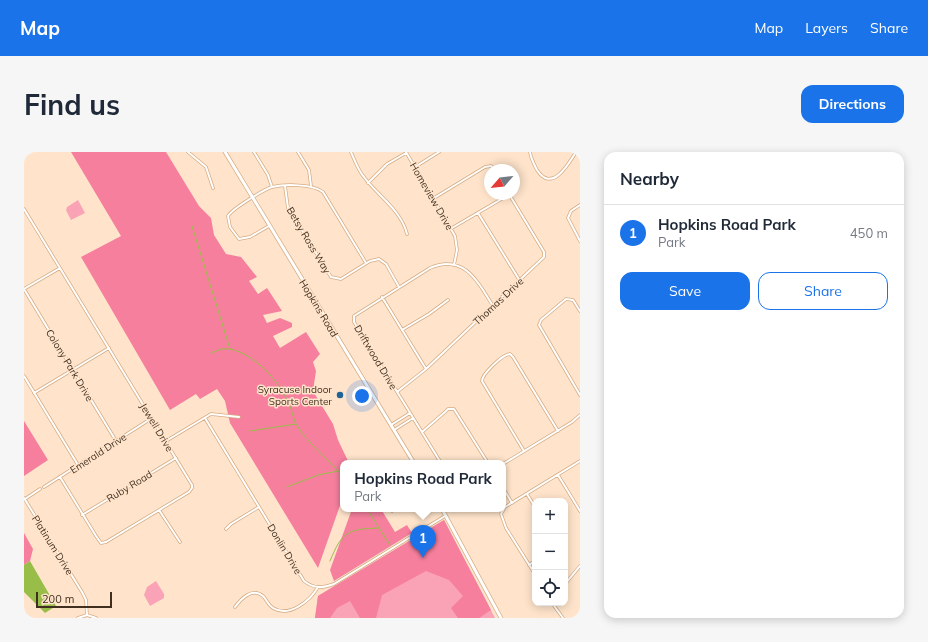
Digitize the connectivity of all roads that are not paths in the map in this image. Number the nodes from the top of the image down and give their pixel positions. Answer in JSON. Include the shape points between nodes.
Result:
{"nodes":[{"id":1,"x":188,"y":152,"type":"edge"},
{"id":2,"x":225,"y":152,"type":"edge"},
{"id":3,"x":254,"y":152,"type":"edge"},
{"id":4,"x":298,"y":152,"type":"edge"},
{"id":5,"x":351,"y":152,"type":"edge"},
{"id":6,"x":406,"y":152,"type":"edge"},
{"id":7,"x":440,"y":152,"type":"edge"},
{"id":8,"x":530,"y":152,"type":"edge"},
{"id":9,"x":576,"y":152,"type":"edge"},
{"id":10,"x":415,"y":167,"type":"junction"},
{"id":11,"x":484,"y":168,"type":"edge"},
{"id":12,"x":368,"y":183,"type":"junction"},
{"id":13,"x":285,"y":186,"type":"junction"},
{"id":14,"x":311,"y":186,"type":"junction"},
{"id":15,"x":272,"y":187,"type":"junction"},
{"id":16,"x":213,"y":188,"type":"dead end"},
{"id":17,"x":434,"y":198,"type":"junction"},
{"id":18,"x":253,"y":199,"type":"junction"},
{"id":19,"x":499,"y":200,"type":"edge"},
{"id":20,"x":513,"y":200,"type":"edge"},
{"id":21,"x":580,"y":205,"type":"edge"},
{"id":22,"x":24,"y":209,"type":"edge"},
{"id":23,"x":478,"y":213,"type":"junction"},
{"id":24,"x":269,"y":226,"type":"junction"},
{"id":25,"x":452,"y":228,"type":"junction"},
{"id":26,"x":408,"y":234,"type":"dead end"},
{"id":27,"x":580,"y":241,"type":"edge"},
{"id":28,"x":366,"y":263,"type":"junction"},
{"id":29,"x":454,"y":265,"type":"junction"},
{"id":30,"x":60,"y":268,"type":"junction"},
{"id":31,"x":520,"y":281,"type":"junction"},
{"id":32,"x":399,"y":287,"type":"junction"},
{"id":33,"x":24,"y":289,"type":"edge"},
{"id":34,"x":382,"y":297,"type":"junction"},
{"id":35,"x":448,"y":300,"type":"dead end"},
{"id":36,"x":493,"y":306,"type":"junction"},
{"id":37,"x":580,"y":311,"type":"edge"},
{"id":38,"x":402,"y":330,"type":"junction"},
{"id":39,"x":109,"y":348,"type":"junction"},
{"id":40,"x":73,"y":369,"type":"junction"},
{"id":41,"x":426,"y":369,"type":"junction"},
{"id":42,"x":24,"y":376,"type":"edge"},
{"id":43,"x":397,"y":392,"type":"junction"},
{"id":44,"x":34,"y":393,"type":"junction"},
{"id":45,"x":580,"y":395,"type":"edge"},
{"id":46,"x":410,"y":413,"type":"junction"},
{"id":47,"x":580,"y":414,"type":"edge"},
{"id":48,"x":239,"y":417,"type":"dead end"},
{"id":49,"x":152,"y":418,"type":"junction"},
{"id":50,"x":205,"y":418,"type":"junction"},
{"id":51,"x":413,"y":418,"type":"junction"},
{"id":52,"x":391,"y":425,"type":"junction"},
{"id":53,"x":394,"y":430,"type":"junction"},
{"id":54,"x":558,"y":431,"type":"junction"},
{"id":55,"x":422,"y":432,"type":"junction"},
{"id":56,"x":116,"y":441,"type":"junction"},
{"id":57,"x":166,"y":441,"type":"junction"},
{"id":58,"x":524,"y":451,"type":"junction"},
{"id":59,"x":176,"y":458,"type":"junction"},
{"id":60,"x":412,"y":460,"type":"edge"},
{"id":61,"x":439,"y":460,"type":"edge"},
{"id":62,"x":486,"y":460,"type":"edge"},
{"id":63,"x":580,"y":461,"type":"edge"},
{"id":64,"x":506,"y":462,"type":"edge"},
{"id":65,"x":78,"y":465,"type":"junction"},
{"id":66,"x":558,"y":475,"type":"junction"},
{"id":67,"x":60,"y":477,"type":"junction"},
{"id":68,"x":44,"y":487,"type":"dead end"},
{"id":69,"x":40,"y":489,"type":"dead end"},
{"id":70,"x":506,"y":493,"type":"edge"},
{"id":71,"x":527,"y":494,"type":"junction"},
{"id":72,"x":24,"y":499,"type":"edge"},
{"id":73,"x":532,"y":502,"type":"edge"},
{"id":74,"x":512,"y":503,"type":"junction"},
{"id":75,"x":259,"y":507,"type":"junction"},
{"id":76,"x":506,"y":508,"type":"edge"},
{"id":77,"x":159,"y":510,"type":"junction"},
{"id":78,"x":580,"y":511,"type":"edge"},
{"id":79,"x":444,"y":512,"type":"edge"},
{"id":80,"x":503,"y":512,"type":"edge"},
{"id":81,"x":82,"y":514,"type":"junction"},
{"id":82,"x":446,"y":516,"type":"junction"},
{"id":83,"x":226,"y":529,"type":"dead end"},
{"id":84,"x":180,"y":542,"type":"dead end"},
{"id":85,"x":530,"y":566,"type":"joint"},
{"id":86,"x":580,"y":566,"type":"edge"},
{"id":87,"x":532,"y":570,"type":"edge"},
{"id":88,"x":568,"y":580,"type":"edge"},
{"id":89,"x":318,"y":587,"type":"junction"},
{"id":90,"x":554,"y":606,"type":"edge"},
{"id":91,"x":235,"y":607,"type":"dead end"},
{"id":92,"x":87,"y":615,"type":"junction"},
{"id":93,"x":78,"y":618,"type":"edge"},
{"id":94,"x":96,"y":618,"type":"edge"},
{"id":95,"x":501,"y":618,"type":"edge"},
{"id":96,"x":563,"y":618,"type":"edge"}],
"edges":[{"from":1,"to":16,"type":"street","via":[[206,167]]},
{"from":2,"to":18,"type":"street","name":"Hopkins Road"},
{"from":3,"to":15,"type":"street"},
{"from":4,"to":14,"type":"street","via":[[309,170]]},
{"from":5,"to":12,"type":"street"},
{"from":6,"to":10,"type":"street","name":"Homeview Drive"},
{"from":6,"to":12,"type":"street","via":[[387,164]]},
{"from":7,"to":10,"type":"street"},
{"from":8,"to":9,"type":"street","via":[[540,173],[550,178],[559,175]]},
{"from":10,"to":17,"type":"street","name":"Homeview Drive"},
{"from":11,"to":17,"type":"street"},
{"from":12,"to":26,"type":"street","via":[[399,216]]},
{"from":13,"to":14,"type":"street"},
{"from":13,"to":15,"type":"street"},
{"from":13,"to":28,"type":"street","name":"Betsy Ross Way","via":[[288,208],[331,277],[341,279]]},
{"from":14,"to":28,"type":"street","via":[[323,192]]},
{"from":15,"to":18,"type":"street"},
{"from":17,"to":25,"type":"street","name":"Homeview Drive"},
{"from":18,"to":24,"type":"street","name":"Hopkins Road"},
{"from":18,"to":24,"type":"street","via":[[228,214],[227,221],[230,227],[236,237],[244,239]]},
{"from":19,"to":23,"type":"street"},
{"from":20,"to":31,"type":"street","name":"Thomas Drive","via":[[544,252],[541,261]]},
{"from":21,"to":27,"type":"street","via":[[569,214],[569,223]]},
{"from":22,"to":30,"type":"street","name":"Jewell Drive"},
{"from":23,"to":25,"type":"street"},
{"from":23,"to":31,"type":"street"},
{"from":24,"to":52,"type":"street","name":"Hopkins Road"},
{"from":25,"to":29,"type":"street","name":"Homeview Drive","via":[[457,242]]},
{"from":28,"to":32,"type":"street","via":[[374,260],[384,262]]},
{"from":29,"to":32,"type":"street","name":"Driftwood Drive","via":[[434,266]]},
{"from":29,"to":36,"type":"street","name":"Driftwood Drive","via":[[472,274]]},
{"from":30,"to":33,"type":"street"},
{"from":30,"to":39,"type":"street","name":"Jewell Drive"},
{"from":31,"to":36,"type":"street","name":"Thomas Drive"},
{"from":32,"to":34,"type":"street","name":"Driftwood Drive"},
{"from":33,"to":40,"type":"street","name":"Colony Park Drive"},
{"from":34,"to":38,"type":"street"},
{"from":34,"to":43,"type":"street","name":"Driftwood Drive","via":[[356,313],[353,318]]},
{"from":35,"to":38,"type":"street"},
{"from":36,"to":41,"type":"street","name":"Thomas Drive"},
{"from":37,"to":45,"type":"street","via":[[569,298],[561,302],[539,325]]},
{"from":38,"to":41,"type":"street"},
{"from":39,"to":40,"type":"street"},
{"from":39,"to":49,"type":"street","name":"Jewell Drive"},
{"from":40,"to":44,"type":"street"},
{"from":40,"to":56,"type":"street","name":"Colony Park Drive"},
{"from":41,"to":43,"type":"street","name":"Thomas Drive"},
{"from":42,"to":44,"type":"street"},
{"from":43,"to":46,"type":"street","name":"Driftwood Drive"},
{"from":44,"to":65,"type":"street"},
{"from":46,"to":51,"type":"street","name":"Driftwood Drive"},
{"from":46,"to":52,"type":"street"},
{"from":47,"to":54,"type":"street"},
{"from":48,"to":50,"type":"street","via":[[214,413]]},
{"from":49,"to":56,"type":"street","name":"Emerald Drive"},
{"from":49,"to":57,"type":"street","name":"Jewell Drive"},
{"from":50,"to":57,"type":"street"},
{"from":50,"to":75,"type":"street","name":"Donlin Drive"},
{"from":51,"to":53,"type":"street"},
{"from":51,"to":55,"type":"street","name":"Driftwood Drive"},
{"from":52,"to":53,"type":"street","name":"Hopkins Road"},
{"from":53,"to":60,"type":"street","name":"Hopkins Road"},
{"from":54,"to":58,"type":"street"},
{"from":54,"to":58,"type":"street","via":[[510,354],[505,355],[484,374],[482,381]]},
{"from":55,"to":61,"type":"street","name":"Driftwood Drive"},
{"from":55,"to":62,"type":"street","via":[[448,409],[454,409]]},
{"from":56,"to":65,"type":"street","name":"Emerald Drive"},
{"from":57,"to":59,"type":"street","name":"Jewell Drive"},
{"from":58,"to":64,"type":"street"},
{"from":59,"to":77,"type":"street","name":"Jewell Drive","via":[[192,488]]},
{"from":59,"to":81,"type":"street","name":"Ruby Road"},
{"from":63,"to":66,"type":"street"},
{"from":65,"to":67,"type":"street","name":"Emerald Drive"},
{"from":66,"to":71,"type":"street"},
{"from":66,"to":78,"type":"street"},
{"from":67,"to":68,"type":"street","name":"Emerald Drive"},
{"from":67,"to":81,"type":"street","name":"Jewell Drive"},
{"from":69,"to":72,"type":"street"},
{"from":70,"to":74,"type":"street"},
{"from":71,"to":73,"type":"street"},
{"from":71,"to":74,"type":"street"},
{"from":72,"to":92,"type":"street","name":"Platinum Drive","via":[[82,592],[86,600]]},
{"from":74,"to":76,"type":"street"},
{"from":75,"to":83,"type":"street"},
{"from":75,"to":89,"type":"street","name":"Donlin Drive","via":[[304,581]]},
{"from":77,"to":81,"type":"street","name":"Jewell Drive","via":[[104,543],[99,542]]},
{"from":77,"to":84,"type":"street"},
{"from":79,"to":82,"type":"street"},
{"from":80,"to":85,"type":"street","via":[[502,518]]},
{"from":82,"to":89,"type":"street","via":[[334,584]]},
{"from":82,"to":95,"type":"street"},
{"from":85,"to":87,"type":"street"},
{"from":86,"to":88,"type":"street"},
{"from":89,"to":91,"type":"street","via":[[310,600],[286,612],[275,610],[257,594],[241,599]]},
{"from":90,"to":96,"type":"street"},
{"from":92,"to":93,"type":"street"},
{"from":92,"to":94,"type":"street"}]}
